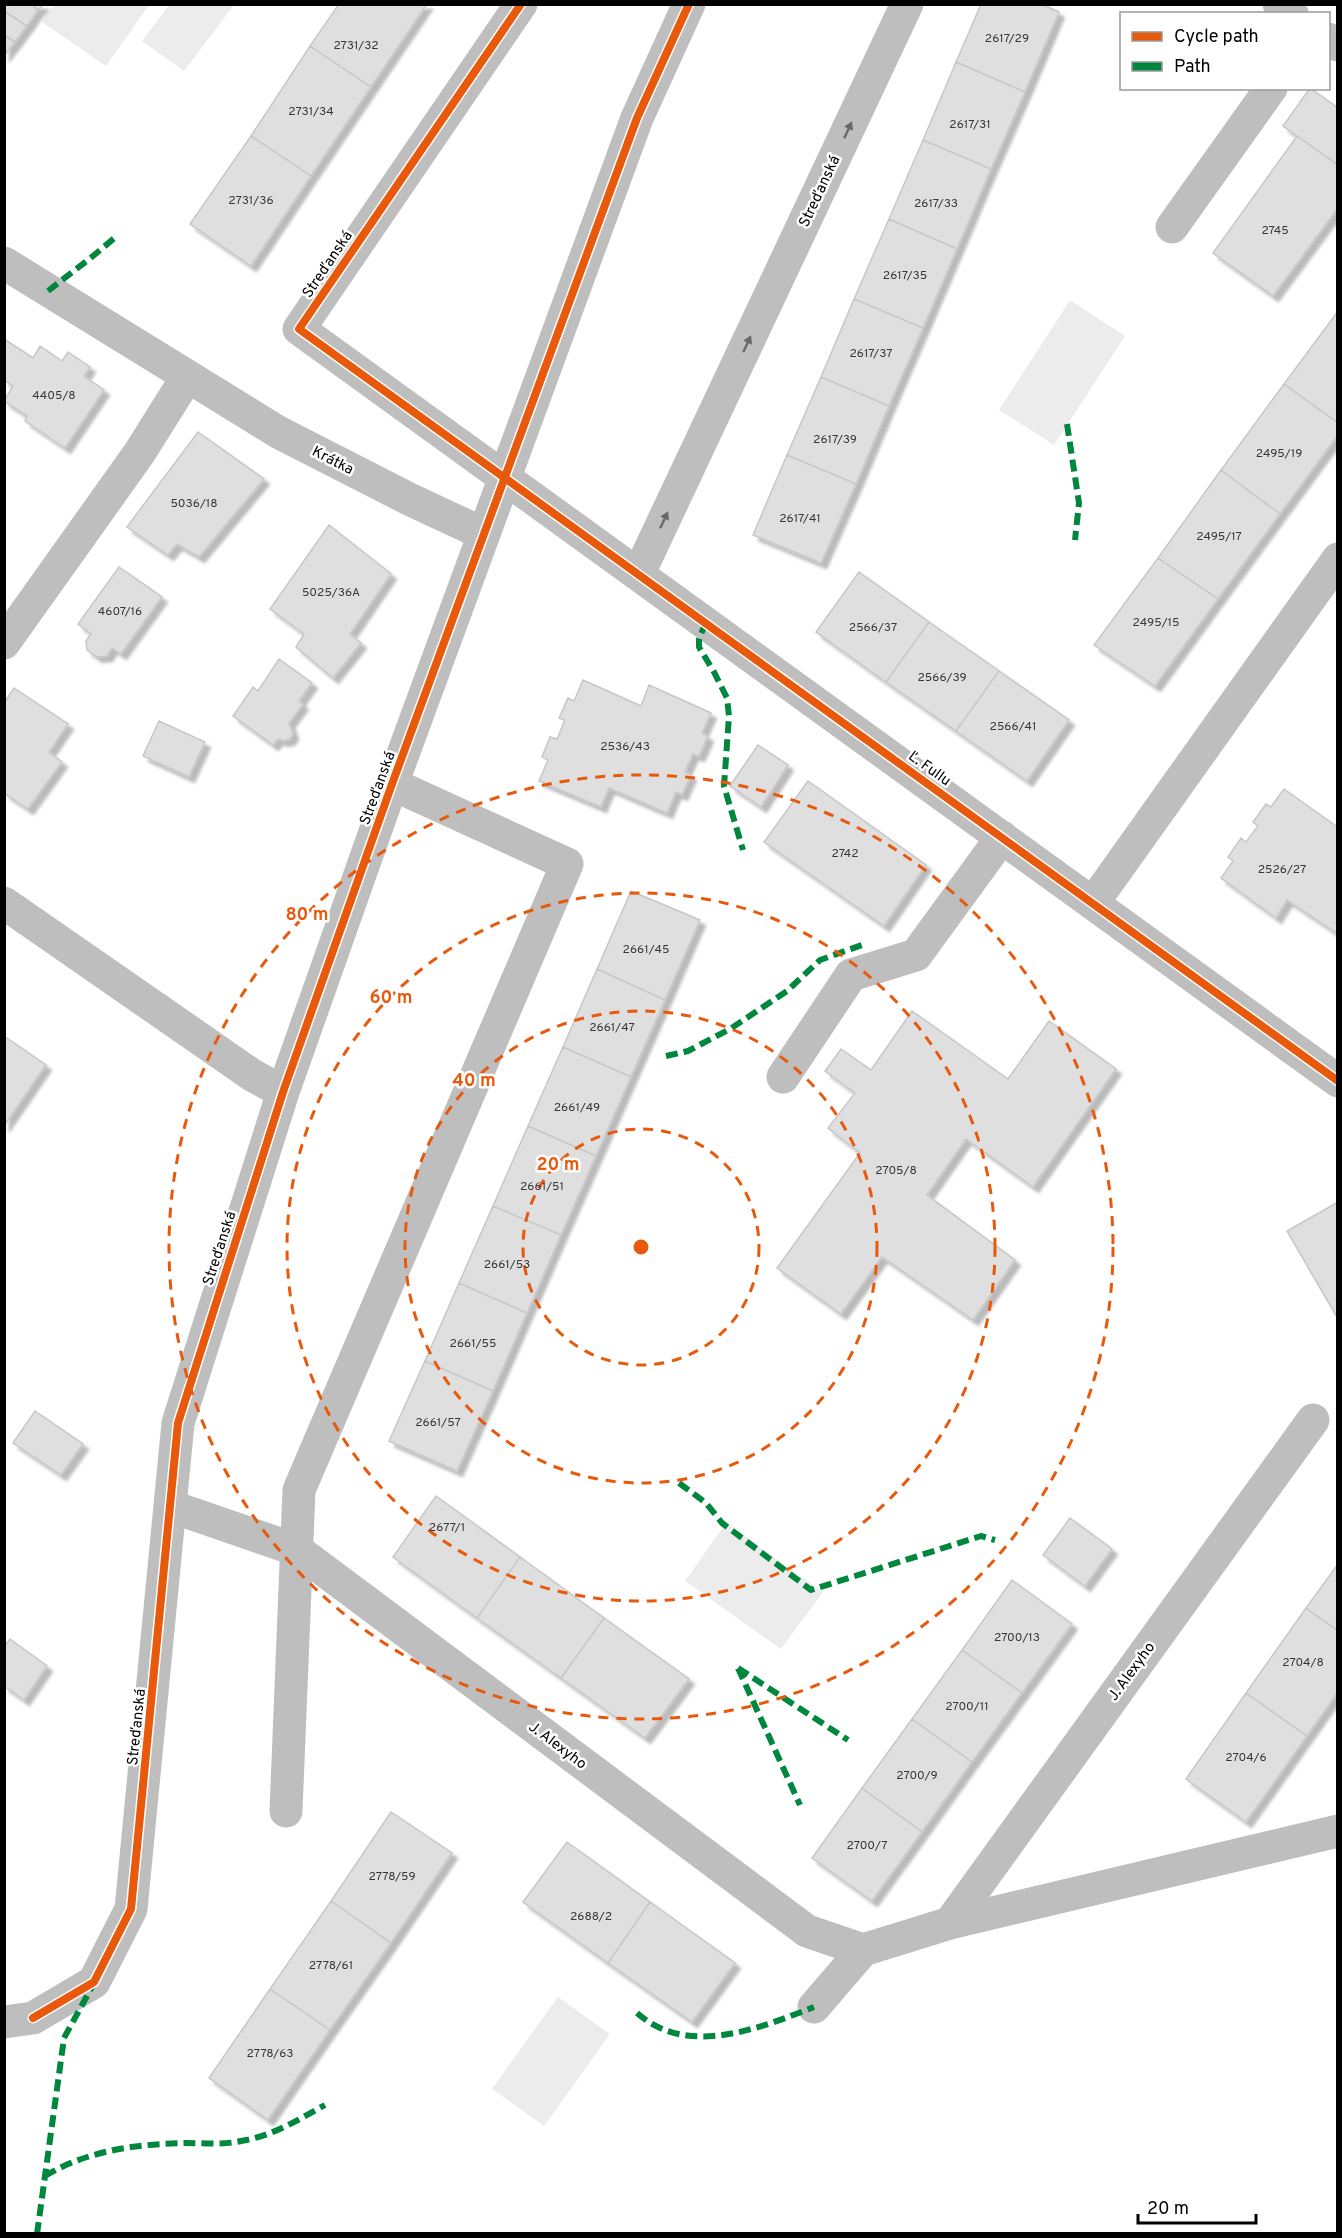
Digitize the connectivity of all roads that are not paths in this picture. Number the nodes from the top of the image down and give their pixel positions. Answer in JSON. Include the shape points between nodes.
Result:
{"nodes":[{"id":1,"x":521,"y":4,"type":"edge"},
{"id":2,"x":689,"y":4,"type":"edge"},
{"id":3,"x":907,"y":4,"type":"edge"},
{"id":4,"x":1270,"y":90,"type":"edge"},
{"id":5,"x":1172,"y":227,"type":"dead end"},
{"id":6,"x":4,"y":263,"type":"edge"},
{"id":7,"x":187,"y":377,"type":"junction"},
{"id":8,"x":504,"y":479,"type":"junction"},
{"id":9,"x":484,"y":534,"type":"junction"},
{"id":10,"x":1338,"y":559,"type":"edge"},
{"id":11,"x":639,"y":573,"type":"junction"},
{"id":12,"x":4,"y":643,"type":"edge"},
{"id":13,"x":392,"y":784,"type":"junction"},
{"id":14,"x":1002,"y":837,"type":"junction"},
{"id":15,"x":4,"y":903,"type":"edge"},
{"id":16,"x":1093,"y":903,"type":"junction"},
{"id":17,"x":783,"y":1077,"type":"dead end"},
{"id":18,"x":1338,"y":1081,"type":"edge"},
{"id":19,"x":283,"y":1092,"type":"junction"},
{"id":20,"x":1313,"y":1420,"type":"dead end"},
{"id":21,"x":170,"y":1506,"type":"junction"},
{"id":22,"x":297,"y":1550,"type":"junction"},
{"id":23,"x":286,"y":1810,"type":"dead end"},
{"id":24,"x":1338,"y":1831,"type":"edge"},
{"id":25,"x":950,"y":1923,"type":"junction"},
{"id":26,"x":863,"y":1950,"type":"junction"},
{"id":27,"x":814,"y":2007,"type":"dead end"},
{"id":28,"x":19,"y":2020,"type":"edge"}],
"edges":[{"from":1,"to":8,"type":"street","name":"Streďanská","via":[[299,328]]},
{"from":2,"to":8,"type":"street","name":"Streďanská","via":[[637,118]]},
{"from":11,"to":3,"type":"street","name":"Streďanská","one_way":true},
{"from":4,"to":5,"type":"street"},
{"from":6,"to":7,"type":"street","name":"Krátka"},
{"from":7,"to":9,"type":"street","name":"Krátka","via":[[278,432]]},
{"from":7,"to":12,"type":"street","via":[[140,452]]},
{"from":8,"to":9,"type":"street","name":"Streďanská"},
{"from":8,"to":11,"type":"street","name":"Ľ. Fullu"},
{"from":9,"to":13,"type":"street","name":"Streďanská"},
{"from":10,"to":16,"type":"street"},
{"from":11,"to":14,"type":"street","name":"Ľ. Fullu"},
{"from":13,"to":19,"type":"street","name":"Streďanská"},
{"from":13,"to":22,"type":"street","name":"Streďanská","via":[[567,864],[299,1490]]},
{"from":14,"to":16,"type":"street","name":"Ľ. Fullu"},
{"from":14,"to":17,"type":"street","via":[[916,955],[851,975]]},
{"from":15,"to":19,"type":"street","via":[[252,1075]]},
{"from":16,"to":18,"type":"street","name":"Ľ. Fullu"},
{"from":19,"to":21,"type":"street","name":"Streďanská","via":[[178,1424]]},
{"from":20,"to":25,"type":"street","name":"J. Alexyho"},
{"from":21,"to":22,"type":"street","name":"J. Alexyho"},
{"from":21,"to":28,"type":"street","name":"Streďanská","via":[[132,1909],[94,1982]]},
{"from":22,"to":23,"type":"street","name":"Streďanská"},
{"from":22,"to":26,"type":"street","name":"J. Alexyho","via":[[807,1930]]},
{"from":24,"to":25,"type":"street"},
{"from":25,"to":26,"type":"street"},
{"from":26,"to":27,"type":"street"}]}
